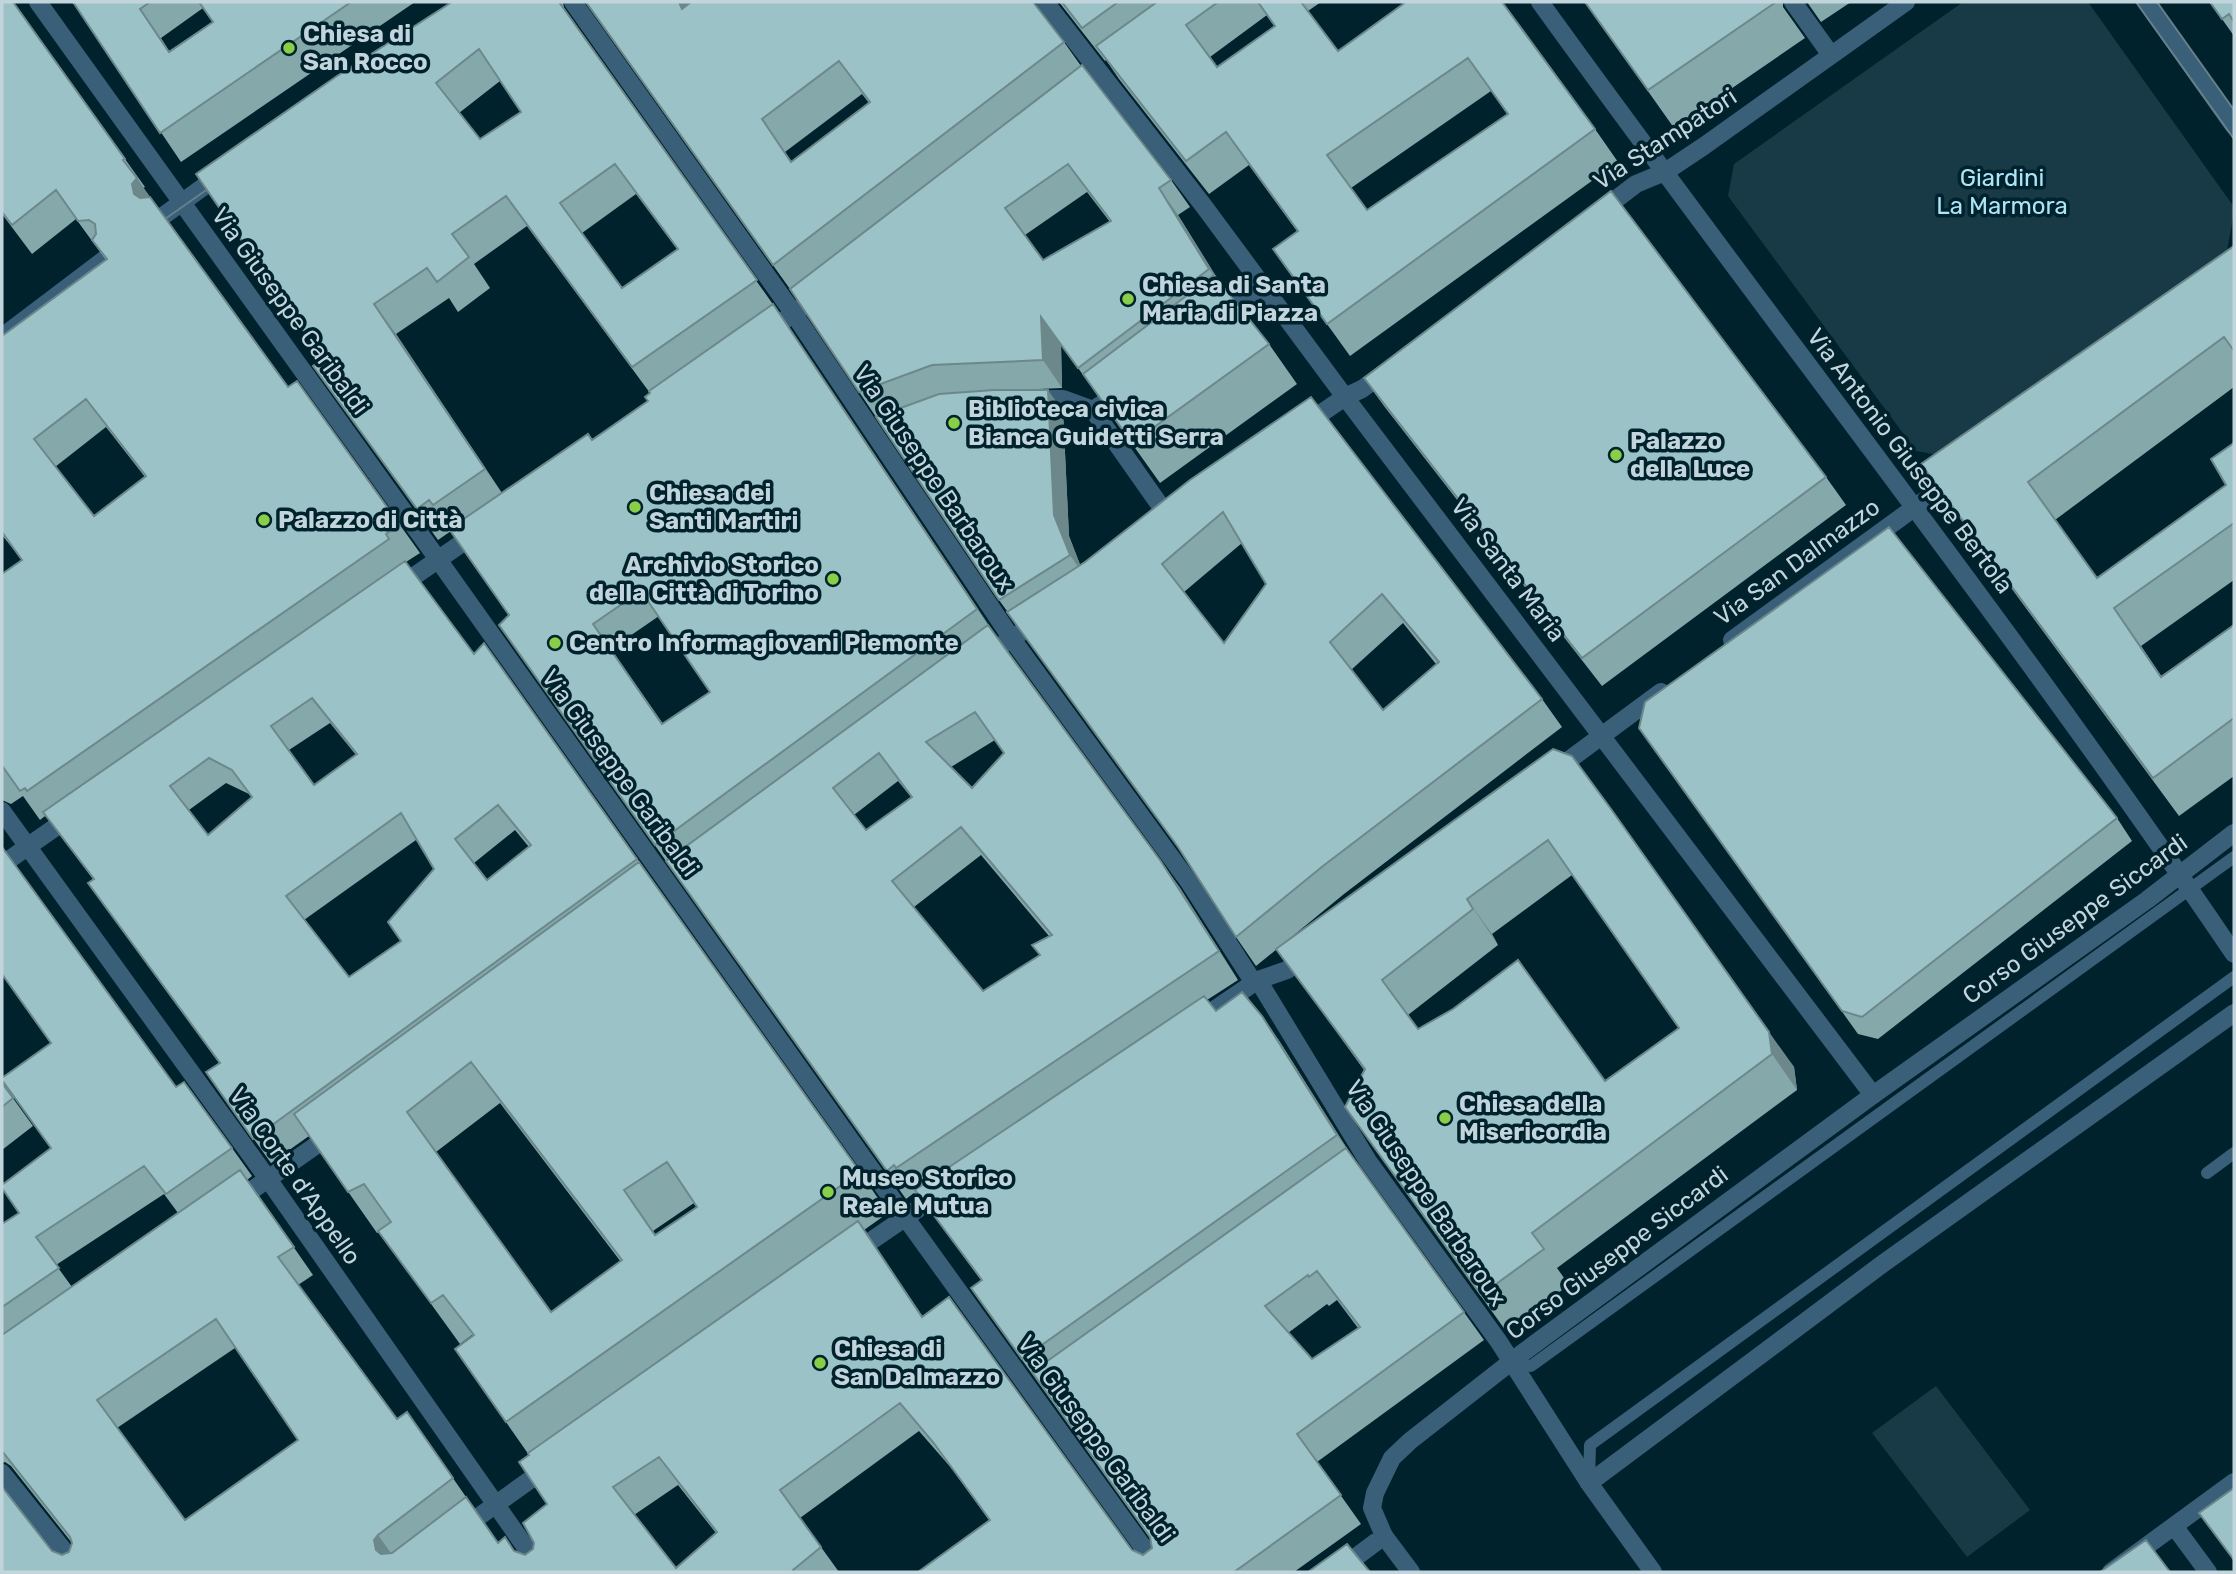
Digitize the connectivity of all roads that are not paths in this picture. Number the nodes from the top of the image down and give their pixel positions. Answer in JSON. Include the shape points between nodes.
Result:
{"nodes":[{"id":1,"x":38,"y":2,"type":"edge"},
{"id":2,"x":573,"y":2,"type":"edge"},
{"id":3,"x":1045,"y":2,"type":"edge"},
{"id":4,"x":1540,"y":2,"type":"edge"},
{"id":5,"x":1793,"y":2,"type":"edge"},
{"id":6,"x":1906,"y":2,"type":"edge"},
{"id":7,"x":2146,"y":2,"type":"edge"},
{"id":8,"x":1831,"y":55,"type":"junction"},
{"id":9,"x":1119,"y":64,"type":"edge"},
{"id":10,"x":1104,"y":76,"type":"junction"},
{"id":11,"x":1089,"y":88,"type":"edge"},
{"id":12,"x":2234,"y":126,"type":"edge"},
{"id":13,"x":238,"y":163,"type":"edge"},
{"id":14,"x":1665,"y":172,"type":"junction"},
{"id":15,"x":181,"y":202,"type":"junction"},
{"id":16,"x":163,"y":216,"type":"edge"},
{"id":17,"x":1581,"y":225,"type":"edge"},
{"id":18,"x":105,"y":259,"type":"edge"},
{"id":19,"x":838,"y":280,"type":"edge"},
{"id":20,"x":1263,"y":285,"type":"junction"},
{"id":21,"x":794,"y":314,"type":"junction"},
{"id":22,"x":1209,"y":326,"type":"edge"},
{"id":23,"x":2,"y":337,"type":"edge"},
{"id":24,"x":748,"y":346,"type":"edge"},
{"id":25,"x":1406,"y":357,"type":"edge"},
{"id":26,"x":1142,"y":376,"type":"edge"},
{"id":27,"x":1345,"y":397,"type":"junction"},
{"id":28,"x":1010,"y":400,"type":"edge"},
{"id":29,"x":1093,"y":410,"type":"junction"},
{"id":30,"x":895,"y":424,"type":"edge"},
{"id":31,"x":875,"y":433,"type":"junction"},
{"id":32,"x":1292,"y":434,"type":"edge"},
{"id":33,"x":1967,"y":470,"type":"edge"},
{"id":34,"x":1915,"y":507,"type":"junction"},
{"id":35,"x":1192,"y":508,"type":"edge"},
{"id":36,"x":495,"y":520,"type":"edge"},
{"id":37,"x":438,"y":560,"type":"junction"},
{"id":38,"x":381,"y":599,"type":"edge"},
{"id":39,"x":1056,"y":610,"type":"edge"},
{"id":40,"x":1012,"y":639,"type":"junction"},
{"id":41,"x":1723,"y":646,"type":"edge"},
{"id":42,"x":971,"y":666,"type":"edge"},
{"id":43,"x":1679,"y":679,"type":"edge"},
{"id":44,"x":1602,"y":735,"type":"junction"},
{"id":45,"x":1540,"y":781,"type":"edge"},
{"id":46,"x":85,"y":806,"type":"edge"},
{"id":47,"x":2,"y":811,"type":"edge"},
{"id":48,"x":2234,"y":833,"type":"edge"},
{"id":49,"x":27,"y":847,"type":"junction"},
{"id":50,"x":2234,"y":857,"type":"edge"},
{"id":51,"x":2,"y":865,"type":"edge"},
{"id":52,"x":2186,"y":881,"type":"junction"},
{"id":53,"x":1320,"y":946,"type":"edge"},
{"id":54,"x":2234,"y":954,"type":"edge"},
{"id":55,"x":2234,"y":977,"type":"edge"},
{"id":56,"x":1256,"y":981,"type":"junction"},
{"id":57,"x":2234,"y":1013,"type":"edge"},
{"id":58,"x":1184,"y":1030,"type":"edge"},
{"id":59,"x":1873,"y":1094,"type":"junction"},
{"id":60,"x":347,"y":1123,"type":"edge"},
{"id":61,"x":2234,"y":1153,"type":"edge"},
{"id":62,"x":1368,"y":1161,"type":"junction"},
{"id":63,"x":1352,"y":1173,"type":"edge"},
{"id":64,"x":2207,"y":1173,"type":"dead end"},
{"id":65,"x":963,"y":1178,"type":"edge"},
{"id":66,"x":268,"y":1179,"type":"junction"},
{"id":67,"x":223,"y":1210,"type":"edge"},
{"id":68,"x":905,"y":1217,"type":"junction"},
{"id":69,"x":836,"y":1265,"type":"edge"},
{"id":70,"x":1511,"y":1363,"type":"junction"},
{"id":71,"x":562,"y":1457,"type":"edge"},
{"id":72,"x":2,"y":1473,"type":"edge"},
{"id":73,"x":2234,"y":1482,"type":"edge"},
{"id":74,"x":1589,"y":1483,"type":"junction"},
{"id":75,"x":495,"y":1504,"type":"junction"},
{"id":76,"x":2174,"y":1526,"type":"junction"},
{"id":77,"x":1384,"y":1536,"type":"junction"},
{"id":78,"x":448,"y":1539,"type":"edge"},
{"id":79,"x":81,"y":1572,"type":"edge"},
{"id":80,"x":543,"y":1572,"type":"edge"},
{"id":81,"x":1161,"y":1572,"type":"edge"},
{"id":82,"x":1336,"y":1572,"type":"edge"},
{"id":83,"x":1411,"y":1572,"type":"edge"},
{"id":84,"x":1653,"y":1572,"type":"edge"},
{"id":85,"x":2111,"y":1572,"type":"edge"},
{"id":86,"x":2208,"y":1572,"type":"edge"}],
"edges":[{"from":1,"to":15,"type":"street","name":"Via Giuseppe Garibaldi"},
{"from":2,"to":21,"type":"street","name":"Via Giuseppe Barbaroux"},
{"from":3,"to":10,"type":"street","name":"Via Santa Maria"},
{"from":4,"to":14,"type":"street","name":"Via Antonio Giuseppe Bertola"},
{"from":5,"to":8,"type":"street"},
{"from":6,"to":8,"type":"street","name":"Via Stampatori"},
{"from":7,"to":12,"type":"street"},
{"from":8,"to":14,"type":"street","name":"Via Stampatori"},
{"from":9,"to":10,"type":"street"},
{"from":10,"to":11,"type":"street"},
{"from":10,"to":20,"type":"street","name":"Via Santa Maria"},
{"from":13,"to":15,"type":"street"},
{"from":14,"to":17,"type":"street","name":"Via Stampatori","via":[[1636,184]]},
{"from":14,"to":34,"type":"street","name":"Via Antonio Giuseppe Bertola"},
{"from":15,"to":16,"type":"street"},
{"from":15,"to":37,"type":"street","name":"Via Giuseppe Garibaldi"},
{"from":18,"to":23,"type":"street"},
{"from":19,"to":21,"type":"street"},
{"from":20,"to":22,"type":"street"},
{"from":20,"to":27,"type":"street","name":"Via Santa Maria"},
{"from":21,"to":24,"type":"street"},
{"from":21,"to":31,"type":"street","name":"Via Giuseppe Barbaroux"},
{"from":25,"to":27,"type":"street"},
{"from":26,"to":29,"type":"street"},
{"from":27,"to":32,"type":"street"},
{"from":27,"to":44,"type":"street","name":"Via Santa Maria"},
{"from":28,"to":29,"type":"street","via":[[1063,399]]},
{"from":29,"to":35,"type":"street","via":[[1167,526]]},
{"from":30,"to":31,"type":"street"},
{"from":31,"to":40,"type":"street","name":"Via Giuseppe Barbaroux"},
{"from":33,"to":34,"type":"street","name":"Via San Dalmazzo"},
{"from":34,"to":41,"type":"street","name":"Via San Dalmazzo"},
{"from":34,"to":52,"type":"street","name":"Via Antonio Giuseppe Bertola"},
{"from":36,"to":37,"type":"street"},
{"from":37,"to":38,"type":"street"},
{"from":37,"to":68,"type":"street","name":"Via Giuseppe Garibaldi"},
{"from":39,"to":40,"type":"street"},
{"from":40,"to":42,"type":"street"},
{"from":40,"to":56,"type":"street","name":"Via Giuseppe Barbaroux"},
{"from":43,"to":44,"type":"street"},
{"from":44,"to":45,"type":"street"},
{"from":44,"to":59,"type":"street","name":"Via Santa Maria"},
{"from":46,"to":49,"type":"street"},
{"from":47,"to":49,"type":"street","name":"Via Corte d'Appello"},
{"from":48,"to":52,"type":"street","name":"Corso Giuseppe Siccardi"},
{"from":49,"to":51,"type":"street"},
{"from":49,"to":66,"type":"street","name":"Via Corte d'Appello"},
{"from":50,"to":52,"type":"lane","name":"Corso Giuseppe Siccardi"},
{"from":52,"to":54,"type":"street","name":"Via Antonio Giuseppe Bertola"},
{"from":52,"to":59,"type":"street","name":"Corso Giuseppe Siccardi"},
{"from":52,"to":70,"type":"lane","name":"Corso Giuseppe Siccardi","via":[[1531,1366]]},
{"from":53,"to":56,"type":"street","via":[[1287,970]]},
{"from":55,"to":74,"type":"lane","via":[[1590,1445]]},
{"from":56,"to":58,"type":"street"},
{"from":56,"to":62,"type":"street","name":"Via Giuseppe Barbaroux"},
{"from":57,"to":74,"type":"street","via":[[1881,1265]]},
{"from":59,"to":70,"type":"street","name":"Corso Giuseppe Siccardi"},
{"from":60,"to":66,"type":"street"},
{"from":61,"to":64,"type":"lane"},
{"from":62,"to":63,"type":"street"},
{"from":62,"to":70,"type":"street","name":"Via Giuseppe Barbaroux"},
{"from":65,"to":68,"type":"street"},
{"from":66,"to":67,"type":"street"},
{"from":66,"to":75,"type":"street","name":"Via Corte d'Appello"},
{"from":68,"to":69,"type":"street"},
{"from":68,"to":81,"type":"street","name":"Via Giuseppe Garibaldi","via":[[1042,1393]]},
{"from":70,"to":74,"type":"street","name":"Via Giuseppe Barbaroux"},
{"from":70,"to":77,"type":"street","via":[[1392,1458],[1372,1508]]},
{"from":71,"to":75,"type":"street"},
{"from":72,"to":79,"type":"street"},
{"from":73,"to":76,"type":"street"},
{"from":74,"to":84,"type":"street","name":"Via Giuseppe Barbaroux"},
{"from":75,"to":78,"type":"street"},
{"from":75,"to":80,"type":"street","name":"Via Corte d'Appello"},
{"from":76,"to":85,"type":"street"},
{"from":76,"to":86,"type":"street"},
{"from":77,"to":82,"type":"street"},
{"from":77,"to":83,"type":"street"}]}
